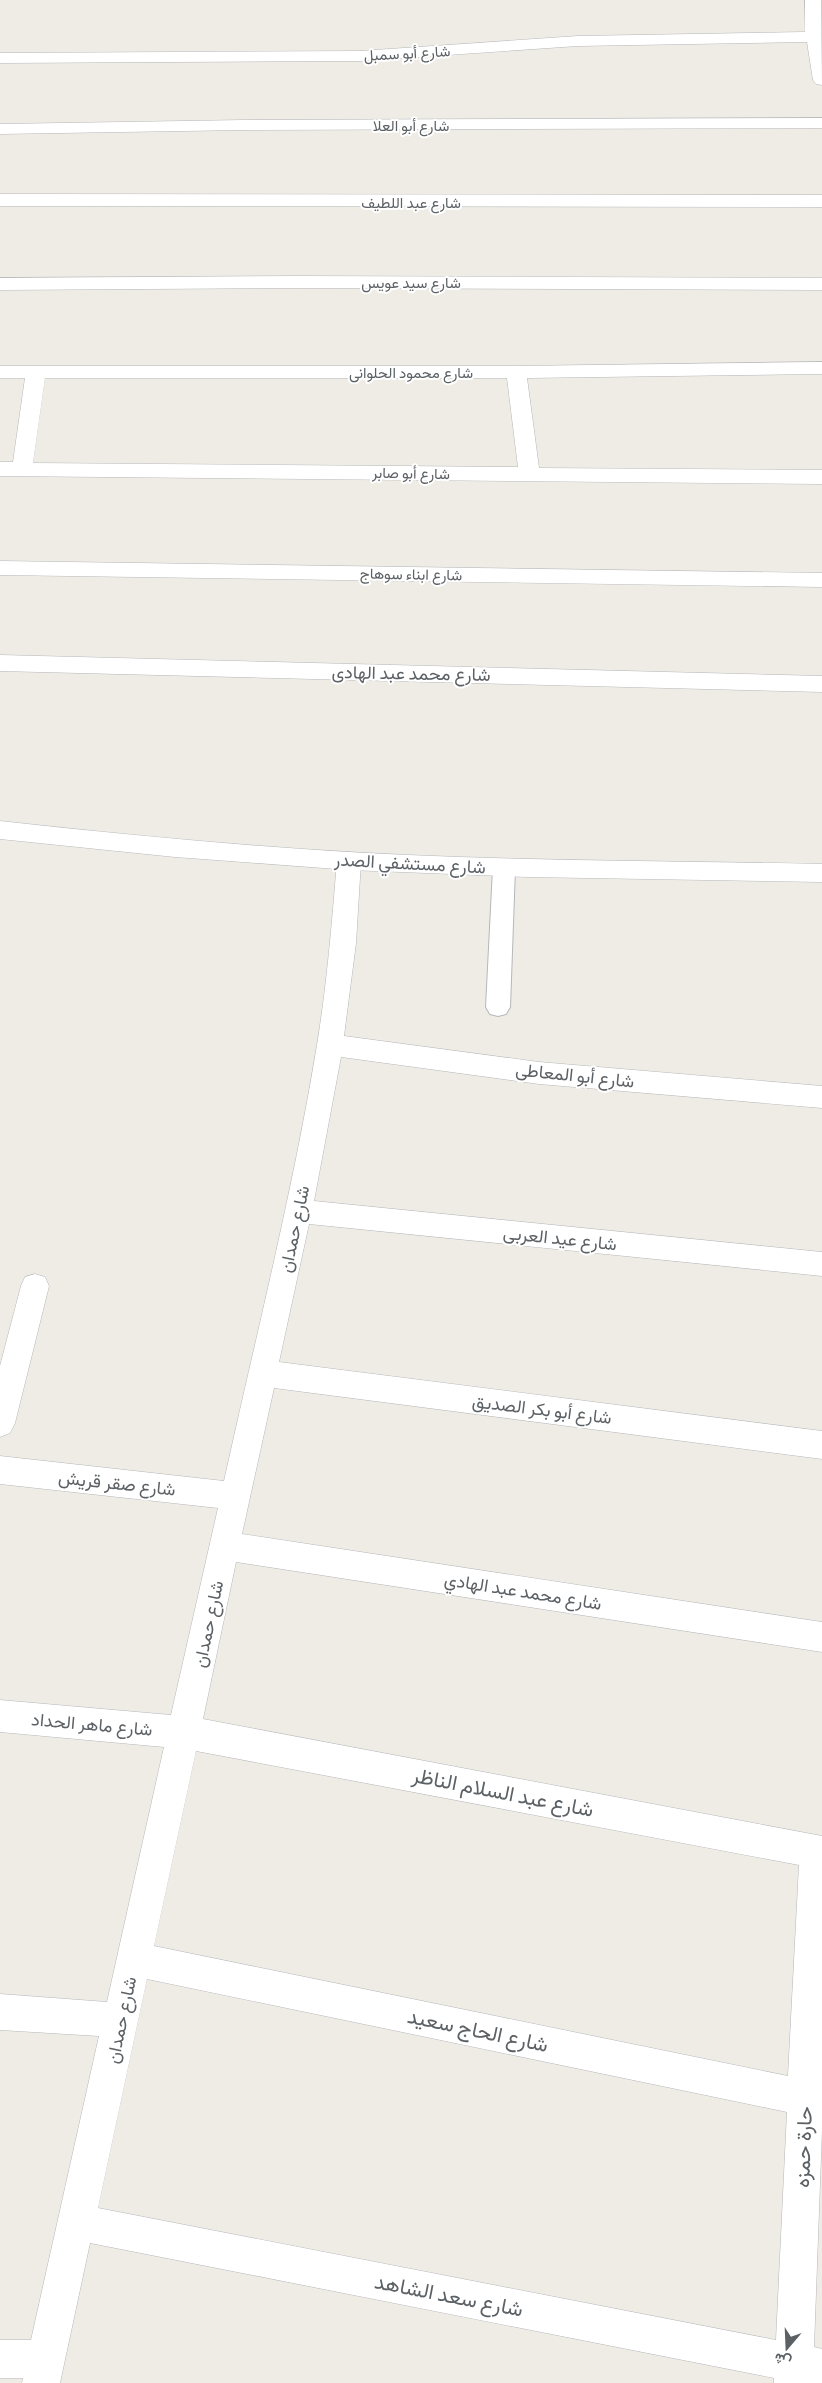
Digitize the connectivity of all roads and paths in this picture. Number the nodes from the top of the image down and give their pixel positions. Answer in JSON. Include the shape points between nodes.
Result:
{"nodes":[{"id":1,"x":813,"y":0,"type":"edge"},
{"id":2,"x":817,"y":0,"type":"edge"},
{"id":3,"x":822,"y":1,"type":"edge"},
{"id":4,"x":814,"y":37,"type":"junction"},
{"id":5,"x":0,"y":58,"type":"edge"},
{"id":6,"x":822,"y":80,"type":"edge"},
{"id":7,"x":822,"y":123,"type":"edge"},
{"id":8,"x":0,"y":129,"type":"edge"},
{"id":9,"x":0,"y":200,"type":"edge"},
{"id":10,"x":822,"y":201,"type":"edge"},
{"id":11,"x":0,"y":284,"type":"edge"},
{"id":12,"x":822,"y":284,"type":"edge"},
{"id":13,"x":822,"y":368,"type":"edge"},
{"id":14,"x":0,"y":372,"type":"edge"},
{"id":15,"x":36,"y":372,"type":"junction"},
{"id":16,"x":516,"y":372,"type":"junction"},
{"id":17,"x":0,"y":469,"type":"edge"},
{"id":18,"x":22,"y":470,"type":"junction"},
{"id":19,"x":529,"y":474,"type":"junction"},
{"id":20,"x":822,"y":477,"type":"edge"},
{"id":21,"x":0,"y":568,"type":"edge"},
{"id":22,"x":822,"y":580,"type":"edge"},
{"id":23,"x":0,"y":663,"type":"edge"},
{"id":24,"x":822,"y":684,"type":"edge"},
{"id":25,"x":0,"y":830,"type":"edge"},
{"id":26,"x":349,"y":861,"type":"junction"},
{"id":27,"x":504,"y":868,"type":"junction"},
{"id":28,"x":822,"y":873,"type":"edge"},
{"id":29,"x":498,"y":1007,"type":"dead end"},
{"id":30,"x":330,"y":1045,"type":"junction"},
{"id":31,"x":822,"y":1097,"type":"edge"},
{"id":32,"x":298,"y":1211,"type":"junction"},
{"id":33,"x":822,"y":1264,"type":"edge"},
{"id":34,"x":35,"y":1286,"type":"dead end"},
{"id":35,"x":262,"y":1373,"type":"junction"},
{"id":36,"x":0,"y":1423,"type":"edge"},
{"id":37,"x":822,"y":1446,"type":"edge"},
{"id":38,"x":0,"y":1470,"type":"edge"},
{"id":39,"x":235,"y":1496,"type":"junction"},
{"id":40,"x":225,"y":1546,"type":"junction"},
{"id":41,"x":822,"y":1637,"type":"edge"},
{"id":42,"x":0,"y":1716,"type":"edge"},
{"id":43,"x":184,"y":1732,"type":"junction"},
{"id":44,"x":819,"y":1852,"type":"edge"},
{"id":45,"x":134,"y":1959,"type":"junction"},
{"id":46,"x":0,"y":2012,"type":"edge"},
{"id":47,"x":121,"y":2020,"type":"junction"},
{"id":48,"x":814,"y":2099,"type":"edge"},
{"id":49,"x":77,"y":2222,"type":"junction"},
{"id":50,"x":0,"y":2359,"type":"edge"},
{"id":51,"x":803,"y":2371,"type":"edge"},
{"id":52,"x":46,"y":2376,"type":"edge"}],
"edges":[{"from":1,"to":4,"type":"street"},
{"from":2,"to":3,"type":"street"},
{"from":4,"to":5,"type":"street","name":"شارع أبو سمبل","via":[[578,41],[360,56]]},
{"from":4,"to":6,"type":"street"},
{"from":7,"to":8,"type":"street","name":"شارع أبو العلا"},
{"from":9,"to":10,"type":"street","name":"شارع عبد اللطيف"},
{"from":11,"to":12,"type":"street","name":"شارع سيد عويس"},
{"from":13,"to":16,"type":"street","name":"شارع محمود الحلوانى"},
{"from":14,"to":15,"type":"street","name":"شارع محمود الحلوانى"},
{"from":15,"to":16,"type":"street","name":"شارع محمود الحلوانى"},
{"from":15,"to":18,"type":"street"},
{"from":16,"to":19,"type":"street"},
{"from":17,"to":18,"type":"street","name":"شارع أبو صابر"},
{"from":18,"to":19,"type":"street","name":"شارع أبو صابر"},
{"from":19,"to":20,"type":"street","name":"شارع أبو صابر"},
{"from":21,"to":22,"type":"street","name":"شارع ابناء سوهاج"},
{"from":23,"to":24,"type":"street","name":"شارع محمد عبد الهادى"},
{"from":25,"to":26,"type":"street","name":"شارع مستشفي الصدر","via":[[131,845]]},
{"from":26,"to":27,"type":"street","name":"شارع مستشفي الصدر"},
{"from":26,"to":30,"type":"street","name":"شارع حمدان"},
{"from":27,"to":28,"type":"street","name":"شارع مستشفي الصدر"},
{"from":27,"to":29,"type":"lane"},
{"from":30,"to":31,"type":"street","name":"شارع أبو المعاطى","via":[[539,1073]]},
{"from":30,"to":32,"type":"street","name":"شارع حمدان"},
{"from":32,"to":33,"type":"street","name":"شارع عيد العربى"},
{"from":32,"to":35,"type":"street","name":"شارع حمدان"},
{"from":34,"to":36,"type":"street"},
{"from":35,"to":37,"type":"street","name":"شارع أبو بكر الصديق"},
{"from":35,"to":39,"type":"street","name":"شارع حمدان"},
{"from":38,"to":39,"type":"street","name":"شارع صقر قريش"},
{"from":39,"to":40,"type":"street","name":"شارع حمدان"},
{"from":40,"to":41,"type":"street","name":"شارع محمد عبد الهادي"},
{"from":40,"to":43,"type":"street","name":"شارع حمدان"},
{"from":42,"to":43,"type":"street","name":"شارع ماهر الحداد"},
{"from":43,"to":44,"type":"street","name":"شارع عبد السلام الناظر"},
{"from":43,"to":45,"type":"street","name":"شارع حمدان"},
{"from":44,"to":48,"type":"street","name":"حارة حمزه"},
{"from":45,"to":47,"type":"street","name":"شارع حمدان"},
{"from":45,"to":48,"type":"street","name":"شارع الحاج سعيد"},
{"from":46,"to":47,"type":"street"},
{"from":47,"to":49,"type":"street","name":"شارع حمدان"},
{"from":48,"to":51,"type":"street","name":"حارة حمزه"},
{"from":49,"to":51,"type":"street","name":"شارع سعد الشاهد"},
{"from":49,"to":52,"type":"street","name":"شارع حمدان"},
{"from":50,"to":52,"type":"street"}]}
